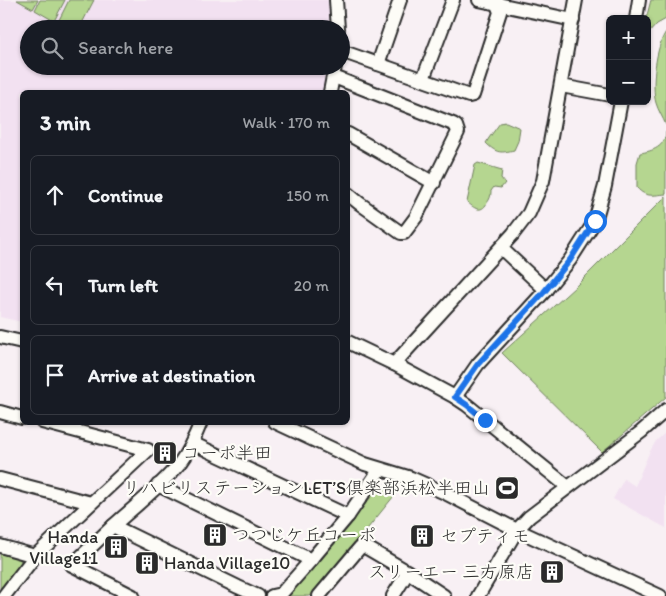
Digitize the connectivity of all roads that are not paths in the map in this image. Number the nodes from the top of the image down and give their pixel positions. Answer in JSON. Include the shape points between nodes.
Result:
{"nodes":[{"id":1,"x":336,"y":0,"type":"edge"},
{"id":2,"x":400,"y":0,"type":"edge"},
{"id":3,"x":453,"y":0,"type":"edge"},
{"id":4,"x":479,"y":0,"type":"edge"},
{"id":5,"x":576,"y":0,"type":"edge"},
{"id":6,"x":639,"y":0,"type":"edge"},
{"id":7,"x":495,"y":2,"type":"edge"},
{"id":8,"x":637,"y":15,"type":"edge"},
{"id":9,"x":337,"y":20,"type":"edge"},
{"id":10,"x":573,"y":20,"type":"junction"},
{"id":11,"x":350,"y":54,"type":"edge"},
{"id":12,"x":378,"y":64,"type":"junction"},
{"id":13,"x":333,"y":75,"type":"edge"},
{"id":14,"x":341,"y":75,"type":"edge"},
{"id":15,"x":422,"y":79,"type":"junction"},
{"id":16,"x":561,"y":86,"type":"junction"},
{"id":17,"x":330,"y":90,"type":"edge"},
{"id":18,"x":606,"y":94,"type":"edge"},
{"id":19,"x":620,"y":105,"type":"edge"},
{"id":20,"x":350,"y":135,"type":"edge"},
{"id":21,"x":434,"y":182,"type":"junction"},
{"id":22,"x":350,"y":196,"type":"edge"},
{"id":23,"x":501,"y":248,"type":"junction"},
{"id":24,"x":546,"y":290,"type":"junction"},
{"id":25,"x":0,"y":336,"type":"edge"},
{"id":26,"x":20,"y":341,"type":"edge"},
{"id":27,"x":350,"y":343,"type":"edge"},
{"id":28,"x":394,"y":364,"type":"junction"},
{"id":29,"x":455,"y":397,"type":"junction"},
{"id":30,"x":666,"y":410,"type":"edge"},
{"id":31,"x":0,"y":412,"type":"edge"},
{"id":32,"x":20,"y":417,"type":"edge"},
{"id":33,"x":53,"y":425,"type":"edge"},
{"id":34,"x":200,"y":425,"type":"edge"},
{"id":35,"x":281,"y":425,"type":"edge"},
{"id":36,"x":192,"y":443,"type":"junction"},
{"id":37,"x":380,"y":470,"type":"junction"},
{"id":38,"x":0,"y":479,"type":"edge"},
{"id":39,"x":158,"y":485,"type":"junction"},
{"id":40,"x":568,"y":487,"type":"junction"},
{"id":41,"x":91,"y":504,"type":"junction"},
{"id":42,"x":348,"y":516,"type":"junction"},
{"id":43,"x":113,"y":526,"type":"junction"},
{"id":44,"x":517,"y":530,"type":"junction"},
{"id":45,"x":0,"y":546,"type":"edge"},
{"id":46,"x":35,"y":556,"type":"junction"},
{"id":47,"x":311,"y":560,"type":"junction"},
{"id":48,"x":408,"y":572,"type":"junction"},
{"id":49,"x":235,"y":592,"type":"edge"},
{"id":50,"x":4,"y":596,"type":"edge"},
{"id":51,"x":133,"y":596,"type":"edge"},
{"id":52,"x":258,"y":596,"type":"edge"},
{"id":53,"x":272,"y":596,"type":"edge"},
{"id":54,"x":319,"y":596,"type":"edge"},
{"id":55,"x":393,"y":596,"type":"edge"},
{"id":56,"x":444,"y":596,"type":"edge"},
{"id":57,"x":478,"y":596,"type":"edge"},
{"id":58,"x":660,"y":596,"type":"edge"}],
"edges":[{"from":1,"to":9,"type":"street"},
{"from":2,"to":12,"type":"street"},
{"from":3,"to":15,"type":"street"},
{"from":4,"to":7,"type":"street"},
{"from":5,"to":10,"type":"street"},
{"from":6,"to":8,"type":"street"},
{"from":7,"to":10,"type":"street"},
{"from":7,"to":15,"type":"street","via":[[500,12],[473,95]]},
{"from":10,"to":16,"type":"street"},
{"from":11,"to":12,"type":"street"},
{"from":12,"to":15,"type":"street"},
{"from":13,"to":17,"type":"street"},
{"from":14,"to":21,"type":"street","via":[[456,126],[458,132]]},
{"from":16,"to":18,"type":"street"},
{"from":16,"to":23,"type":"street","via":[[543,180],[529,213]]},
{"from":19,"to":24,"type":"street","via":[[595,221]]},
{"from":20,"to":21,"type":"street"},
{"from":21,"to":22,"type":"street","via":[[404,233]]},
{"from":23,"to":24,"type":"street"},
{"from":23,"to":28,"type":"street"},
{"from":24,"to":29,"type":"street","via":[[478,364]]},
{"from":25,"to":26,"type":"street"},
{"from":27,"to":28,"type":"street"},
{"from":28,"to":29,"type":"street"},
{"from":29,"to":40,"type":"street"},
{"from":30,"to":40,"type":"street"},
{"from":31,"to":32,"type":"street"},
{"from":33,"to":41,"type":"street","via":[[148,450]]},
{"from":34,"to":36,"type":"street"},
{"from":35,"to":37,"type":"street"},
{"from":36,"to":39,"type":"street","via":[[179,464]]},
{"from":36,"to":42,"type":"street"},
{"from":37,"to":42,"type":"street"},
{"from":37,"to":44,"type":"street","via":[[412,478]]},
{"from":38,"to":41,"type":"street"},
{"from":39,"to":43,"type":"street"},
{"from":39,"to":47,"type":"street"},
{"from":40,"to":44,"type":"street"},
{"from":41,"to":46,"type":"street"},
{"from":42,"to":47,"type":"street"},
{"from":43,"to":49,"type":"street"},
{"from":43,"to":51,"type":"street","via":[[72,565]]},
{"from":44,"to":57,"type":"street"},
{"from":44,"to":58,"type":"street"},
{"from":45,"to":46,"type":"street"},
{"from":46,"to":50,"type":"street"},
{"from":47,"to":53,"type":"street","via":[[282,594]]},
{"from":48,"to":54,"type":"street","via":[[362,545]]},
{"from":48,"to":55,"type":"street"},
{"from":48,"to":56,"type":"street"},
{"from":49,"to":52,"type":"street"}]}
